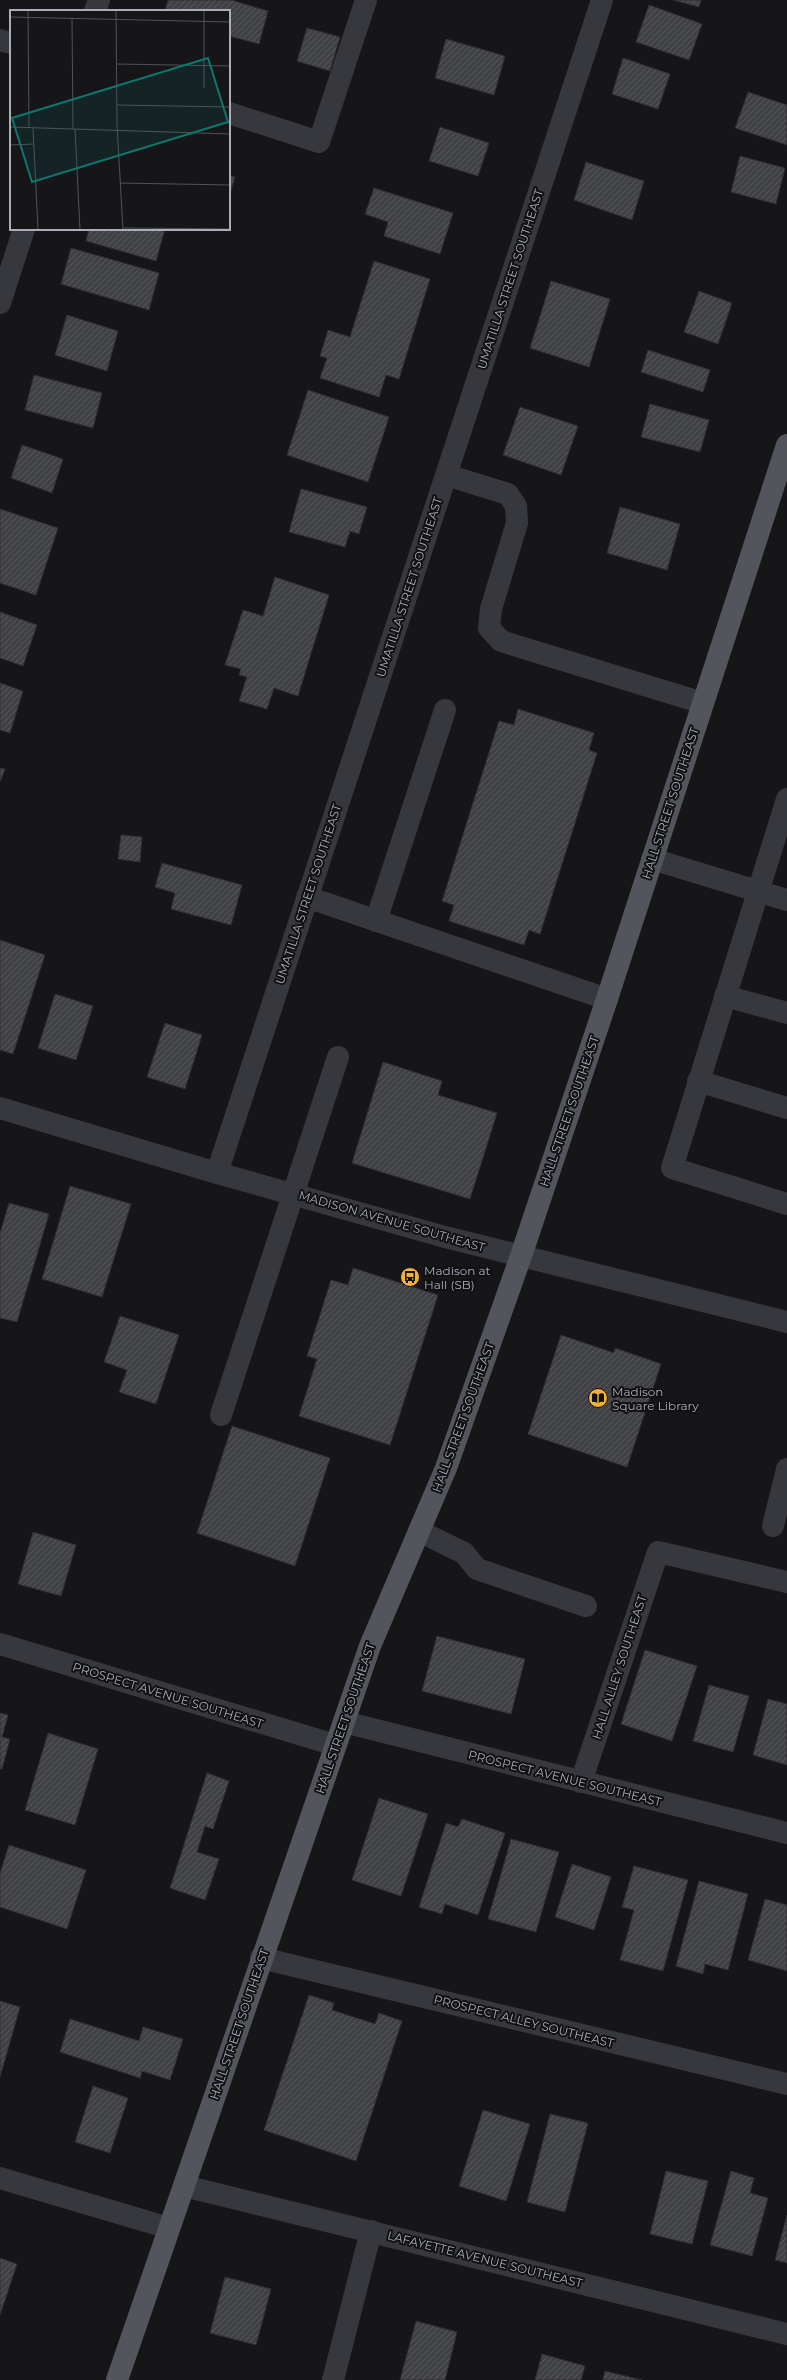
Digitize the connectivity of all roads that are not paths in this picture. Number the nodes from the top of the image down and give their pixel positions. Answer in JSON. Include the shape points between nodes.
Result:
{"nodes":[{"id":1,"x":98,"y":0,"type":"edge"},
{"id":2,"x":366,"y":0,"type":"edge"},
{"id":3,"x":602,"y":0,"type":"edge"},
{"id":4,"x":95,"y":10,"type":"edge"},
{"id":5,"x":0,"y":40,"type":"edge"},
{"id":6,"x":10,"y":43,"type":"edge"},
{"id":7,"x":230,"y":113,"type":"edge"},
{"id":8,"x":24,"y":230,"type":"edge"},
{"id":9,"x":0,"y":303,"type":"edge"},
{"id":10,"x":787,"y":445,"type":"edge"},
{"id":11,"x":446,"y":475,"type":"junction"},
{"id":12,"x":703,"y":703,"type":"junction"},
{"id":13,"x":445,"y":710,"type":"dead end"},
{"id":14,"x":787,"y":799,"type":"edge"},
{"id":15,"x":652,"y":859,"type":"junction"},
{"id":16,"x":757,"y":891,"type":"junction"},
{"id":17,"x":307,"y":897,"type":"junction"},
{"id":18,"x":787,"y":900,"type":"edge"},
{"id":19,"x":376,"y":921,"type":"junction"},
{"id":20,"x":725,"y":996,"type":"junction"},
{"id":21,"x":607,"y":999,"type":"junction"},
{"id":22,"x":787,"y":1014,"type":"edge"},
{"id":23,"x":338,"y":1057,"type":"dead end"},
{"id":24,"x":698,"y":1081,"type":"junction"},
{"id":25,"x":0,"y":1108,"type":"edge"},
{"id":26,"x":787,"y":1108,"type":"edge"},
{"id":27,"x":217,"y":1173,"type":"junction"},
{"id":28,"x":295,"y":1194,"type":"junction"},
{"id":29,"x":787,"y":1204,"type":"edge"},
{"id":30,"x":521,"y":1256,"type":"junction"},
{"id":31,"x":787,"y":1322,"type":"edge"},
{"id":32,"x":221,"y":1415,"type":"dead end"},
{"id":33,"x":787,"y":1469,"type":"edge"},
{"id":34,"x":773,"y":1526,"type":"dead end"},
{"id":35,"x":419,"y":1531,"type":"junction"},
{"id":36,"x":787,"y":1582,"type":"edge"},
{"id":37,"x":586,"y":1606,"type":"dead end"},
{"id":38,"x":0,"y":1644,"type":"edge"},
{"id":39,"x":344,"y":1722,"type":"junction"},
{"id":40,"x":335,"y":1745,"type":"junction"},
{"id":41,"x":581,"y":1782,"type":"junction"},
{"id":42,"x":787,"y":1833,"type":"edge"},
{"id":43,"x":261,"y":1958,"type":"junction"},
{"id":44,"x":787,"y":2084,"type":"edge"},
{"id":45,"x":0,"y":2178,"type":"edge"},
{"id":46,"x":184,"y":2186,"type":"junction"},
{"id":47,"x":169,"y":2228,"type":"junction"},
{"id":48,"x":371,"y":2231,"type":"junction"},
{"id":49,"x":787,"y":2334,"type":"edge"},
{"id":50,"x":116,"y":2380,"type":"edge"},
{"id":51,"x":333,"y":2380,"type":"edge"}],
"edges":[{"from":1,"to":4,"type":"street"},
{"from":2,"to":7,"type":"street","via":[[319,142]]},
{"from":3,"to":11,"type":"street","name":"UMATILLA STREET SOUTHEAST"},
{"from":5,"to":6,"type":"street"},
{"from":8,"to":9,"type":"street"},
{"from":10,"to":12,"type":"main road","name":"HALL STREET SOUTHEAST"},
{"from":11,"to":12,"type":"street","via":[[508,494],[516,506],[517,523],[491,610],[489,628],[501,641]]},
{"from":11,"to":17,"type":"street","name":"UMATILLA STREET SOUTHEAST"},
{"from":12,"to":15,"type":"main road","name":"HALL STREET SOUTHEAST"},
{"from":13,"to":19,"type":"street"},
{"from":14,"to":16,"type":"street"},
{"from":15,"to":16,"type":"street"},
{"from":15,"to":21,"type":"main road","name":"HALL STREET SOUTHEAST"},
{"from":16,"to":18,"type":"street"},
{"from":16,"to":20,"type":"street"},
{"from":17,"to":19,"type":"street"},
{"from":17,"to":27,"type":"street","name":"UMATILLA STREET SOUTHEAST"},
{"from":19,"to":21,"type":"street"},
{"from":20,"to":22,"type":"street"},
{"from":20,"to":24,"type":"street"},
{"from":21,"to":30,"type":"main road","name":"HALL STREET SOUTHEAST"},
{"from":23,"to":28,"type":"street"},
{"from":24,"to":26,"type":"street"},
{"from":24,"to":29,"type":"street","via":[[672,1168]]},
{"from":25,"to":27,"type":"street","name":"MADISON AVENUE SOUTHEAST"},
{"from":27,"to":28,"type":"street","name":"MADISON AVENUE SOUTHEAST"},
{"from":28,"to":30,"type":"street","name":"MADISON AVENUE SOUTHEAST","via":[[444,1237]]},
{"from":28,"to":32,"type":"street"},
{"from":30,"to":31,"type":"street","name":"MADISON AVENUE SOUTHEAST"},
{"from":30,"to":35,"type":"main road","name":"HALL STREET SOUTHEAST","via":[[446,1468]]},
{"from":33,"to":34,"type":"street"},
{"from":35,"to":37,"type":"street","via":[[464,1554],[477,1569]]},
{"from":35,"to":39,"type":"main road","name":"HALL STREET SOUTHEAST","via":[[370,1646]]},
{"from":36,"to":41,"type":"street","name":"HALL ALLEY SOUTHEAST","via":[[658,1552]]},
{"from":38,"to":40,"type":"street","name":"PROSPECT AVENUE SOUTHEAST"},
{"from":39,"to":40,"type":"main road","name":"HALL STREET SOUTHEAST"},
{"from":39,"to":41,"type":"street","name":"PROSPECT AVENUE SOUTHEAST"},
{"from":40,"to":43,"type":"main road","name":"HALL STREET SOUTHEAST"},
{"from":41,"to":42,"type":"street","name":"PROSPECT AVENUE SOUTHEAST"},
{"from":43,"to":44,"type":"street","name":"PROSPECT ALLEY SOUTHEAST"},
{"from":43,"to":46,"type":"main road","name":"HALL STREET SOUTHEAST"},
{"from":45,"to":47,"type":"street"},
{"from":46,"to":47,"type":"main road","name":"HALL STREET SOUTHEAST"},
{"from":46,"to":48,"type":"street","name":"LAFAYETTE AVENUE SOUTHEAST"},
{"from":47,"to":50,"type":"main road","name":"HALL STREET SOUTHEAST"},
{"from":48,"to":49,"type":"street","name":"LAFAYETTE AVENUE SOUTHEAST"},
{"from":48,"to":51,"type":"street"}]}
